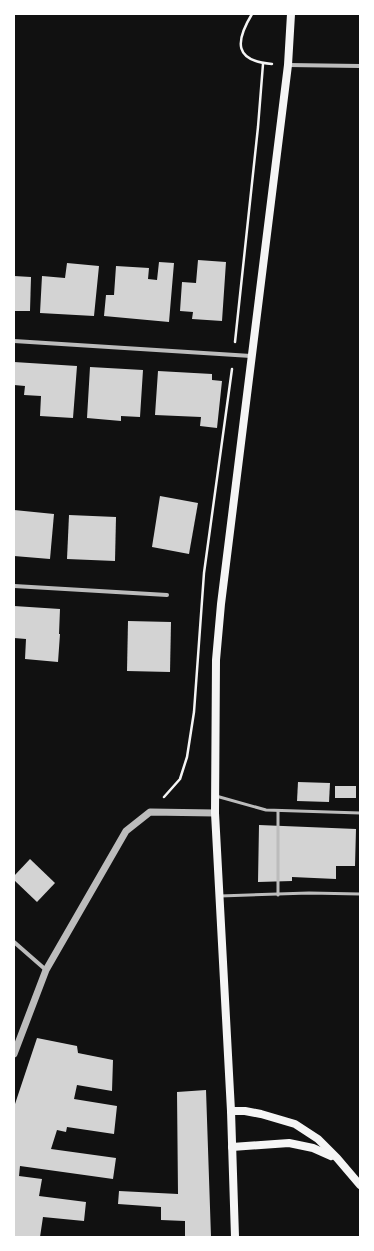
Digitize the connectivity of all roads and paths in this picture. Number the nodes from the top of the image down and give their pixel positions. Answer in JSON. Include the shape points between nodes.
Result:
{"nodes":[{"id":1,"x":252,"y":14,"type":"edge"},
{"id":2,"x":292,"y":14,"type":"edge"},
{"id":3,"x":288,"y":65,"type":"junction"},
{"id":4,"x":360,"y":66,"type":"edge"},
{"id":5,"x":14,"y":341,"type":"edge"},
{"id":6,"x":234,"y":355,"type":"junction"},
{"id":7,"x":251,"y":356,"type":"junction"},
{"id":8,"x":14,"y":586,"type":"edge"},
{"id":9,"x":168,"y":595,"type":"dead end"},
{"id":10,"x":215,"y":796,"type":"junction"},
{"id":11,"x":278,"y":810,"type":"junction"},
{"id":12,"x":150,"y":812,"type":"junction"},
{"id":13,"x":215,"y":813,"type":"junction"},
{"id":14,"x":360,"y":813,"type":"edge"},
{"id":15,"x":360,"y":894,"type":"edge"},
{"id":16,"x":278,"y":895,"type":"junction"},
{"id":17,"x":220,"y":896,"type":"junction"},
{"id":18,"x":14,"y":942,"type":"edge"},
{"id":19,"x":46,"y":970,"type":"junction"},
{"id":20,"x":14,"y":1054,"type":"edge"},
{"id":21,"x":231,"y":1112,"type":"junction"},
{"id":22,"x":232,"y":1146,"type":"junction"},
{"id":23,"x":337,"y":1158,"type":"junction"},
{"id":24,"x":360,"y":1185,"type":"edge"},
{"id":25,"x":235,"y":1237,"type":"edge"}],
"edges":[{"from":1,"to":6,"type":"path","via":[[245,25],[240,50],[250,59],[263,64]]},
{"from":2,"to":3,"type":"main road"},
{"from":3,"to":4,"type":"street"},
{"from":3,"to":7,"type":"main road"},
{"from":5,"to":6,"type":"street"},
{"from":6,"to":7,"type":"street"},
{"from":6,"to":12,"type":"path","via":[[204,573],[194,712],[187,758],[180,779]]},
{"from":7,"to":10,"type":"main road","via":[[220,620],[216,683]]},
{"from":8,"to":9,"type":"street"},
{"from":10,"to":11,"type":"lane","via":[[266,810]]},
{"from":10,"to":13,"type":"main road"},
{"from":11,"to":14,"type":"lane"},
{"from":11,"to":16,"type":"lane"},
{"from":12,"to":13,"type":"street"},
{"from":12,"to":19,"type":"street","via":[[126,831]]},
{"from":13,"to":17,"type":"main road"},
{"from":15,"to":16,"type":"lane"},
{"from":16,"to":17,"type":"lane"},
{"from":17,"to":21,"type":"main road"},
{"from":18,"to":19,"type":"street"},
{"from":19,"to":20,"type":"street"},
{"from":21,"to":22,"type":"main road"},
{"from":21,"to":23,"type":"main road","via":[[245,1111],[296,1124],[318,1139]]},
{"from":22,"to":23,"type":"main road","via":[[289,1143],[313,1148]]},
{"from":22,"to":25,"type":"main road"},
{"from":23,"to":24,"type":"main road"}]}
